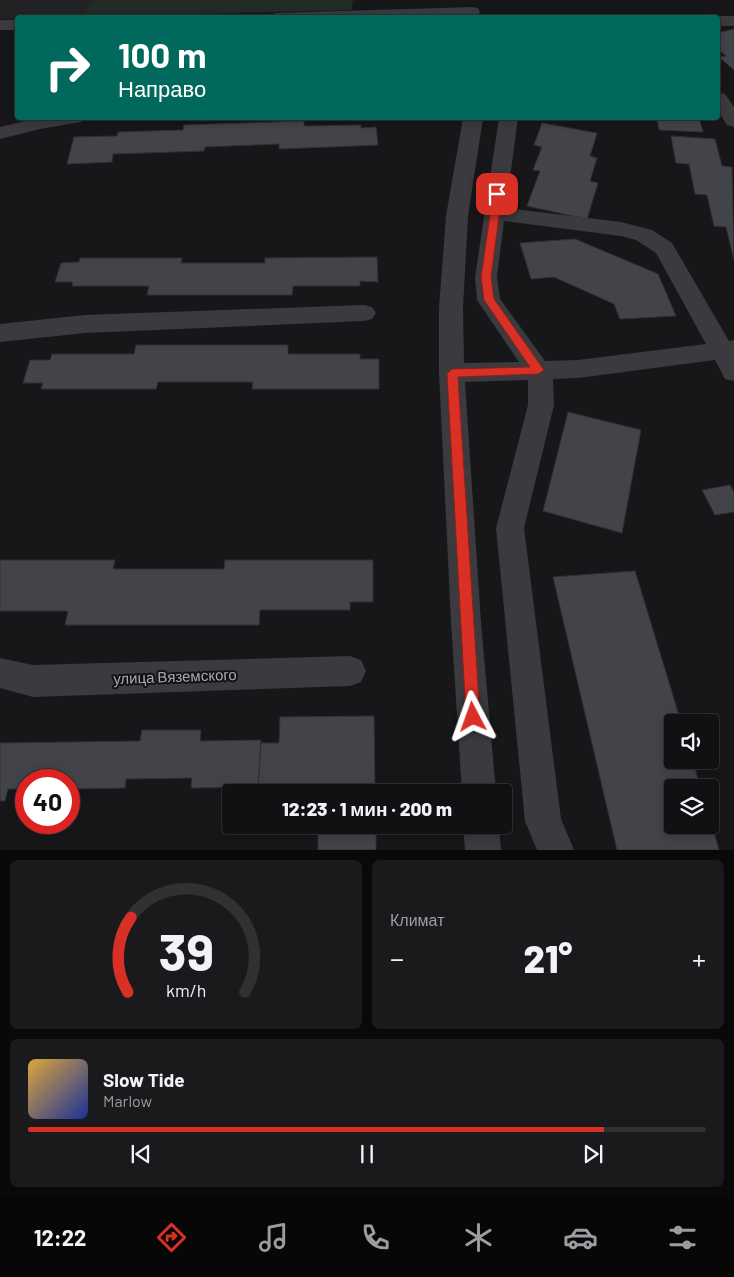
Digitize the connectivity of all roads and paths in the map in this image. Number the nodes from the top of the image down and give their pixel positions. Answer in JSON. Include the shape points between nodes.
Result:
{"nodes":[{"id":1,"x":369,"y":7,"type":"edge"},
{"id":2,"x":472,"y":10,"type":"edge"},
{"id":3,"x":301,"y":15,"type":"edge"},
{"id":4,"x":720,"y":21,"type":"edge"},
{"id":5,"x":734,"y":21,"type":"edge"},
{"id":6,"x":0,"y":25,"type":"edge"},
{"id":7,"x":15,"y":25,"type":"edge"},
{"id":8,"x":720,"y":101,"type":"edge"},
{"id":9,"x":60,"y":120,"type":"edge"},
{"id":10,"x":473,"y":120,"type":"edge"},
{"id":11,"x":508,"y":120,"type":"edge"},
{"id":12,"x":734,"y":121,"type":"edge"},
{"id":13,"x":0,"y":133,"type":"edge"},
{"id":14,"x":495,"y":212,"type":"junction"},
{"id":15,"x":364,"y":313,"type":"dead end"},
{"id":16,"x":0,"y":333,"type":"edge"},
{"id":17,"x":728,"y":349,"type":"edge"},
{"id":18,"x":538,"y":370,"type":"junction"},
{"id":19,"x":734,"y":372,"type":"edge"},
{"id":20,"x":452,"y":374,"type":"junction"},
{"id":21,"x":350,"y":671,"type":"dead end"},
{"id":22,"x":0,"y":673,"type":"edge"},
{"id":23,"x":478,"y":784,"type":"edge"},
{"id":24,"x":482,"y":834,"type":"edge"},
{"id":25,"x":483,"y":850,"type":"edge"},
{"id":26,"x":556,"y":850,"type":"edge"}],
"edges":[{"from":1,"to":2,"type":"street"},
{"from":1,"to":3,"type":"street"},
{"from":4,"to":5,"type":"street"},
{"from":6,"to":7,"type":"street"},
{"from":8,"to":12,"type":"street"},
{"from":9,"to":13,"type":"street"},
{"from":10,"to":20,"type":"street","via":[[457,216],[451,308]]},
{"from":11,"to":14,"type":"street"},
{"from":14,"to":17,"type":"lane","via":[[644,235],[664,248]]},
{"from":14,"to":18,"type":"street","via":[[486,277],[489,300]]},
{"from":15,"to":16,"type":"street","via":[[85,324]]},
{"from":17,"to":18,"type":"street","via":[[578,369]]},
{"from":17,"to":19,"type":"lane"},
{"from":18,"to":20,"type":"street"},
{"from":18,"to":26,"type":"street","via":[[542,386],[540,405],[510,528],[543,821]]},
{"from":20,"to":23,"type":"street"},
{"from":21,"to":22,"type":"street","name":"улица Вяземского","via":[[33,681]]},
{"from":24,"to":25,"type":"street"}]}
